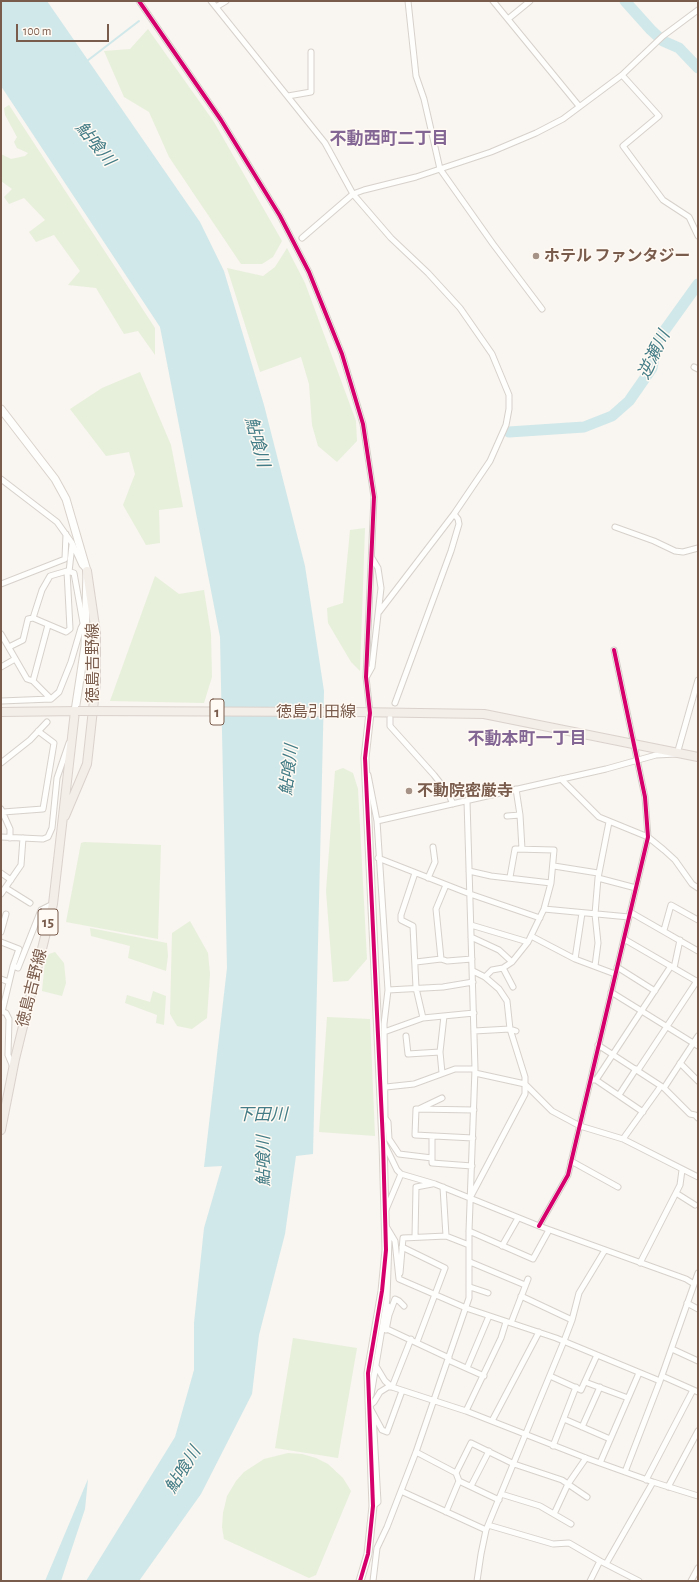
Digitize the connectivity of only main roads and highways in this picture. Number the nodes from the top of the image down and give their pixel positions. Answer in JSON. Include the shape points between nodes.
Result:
{"nodes":[{"id":1,"x":87,"y":571,"type":"road end"},
{"id":2,"x":76,"y":711,"type":"junction"},
{"id":3,"x":1,"y":712,"type":"edge"},
{"id":4,"x":698,"y":757,"type":"edge"},
{"id":5,"x":62,"y":823,"type":"junction"},
{"id":6,"x":1,"y":1130,"type":"edge"}],
"edges":[{"from":1,"to":5,"type":"main road","name":"徳島吉野線","number":"15","via":[[96,633],[96,682],[87,764]]},
{"from":2,"to":3,"type":"main road","name":"徳島引田線","number":"1"},
{"from":2,"to":4,"type":"main road","name":"徳島引田線","number":"1","bridge":true,"via":[[484,714]]},
{"from":2,"to":5,"type":"main road","name":"徳島吉野線","number":"15"},
{"from":5,"to":6,"type":"main road","name":"徳島吉野線","number":"15","via":[[53,904],[13,1068]]}]}
